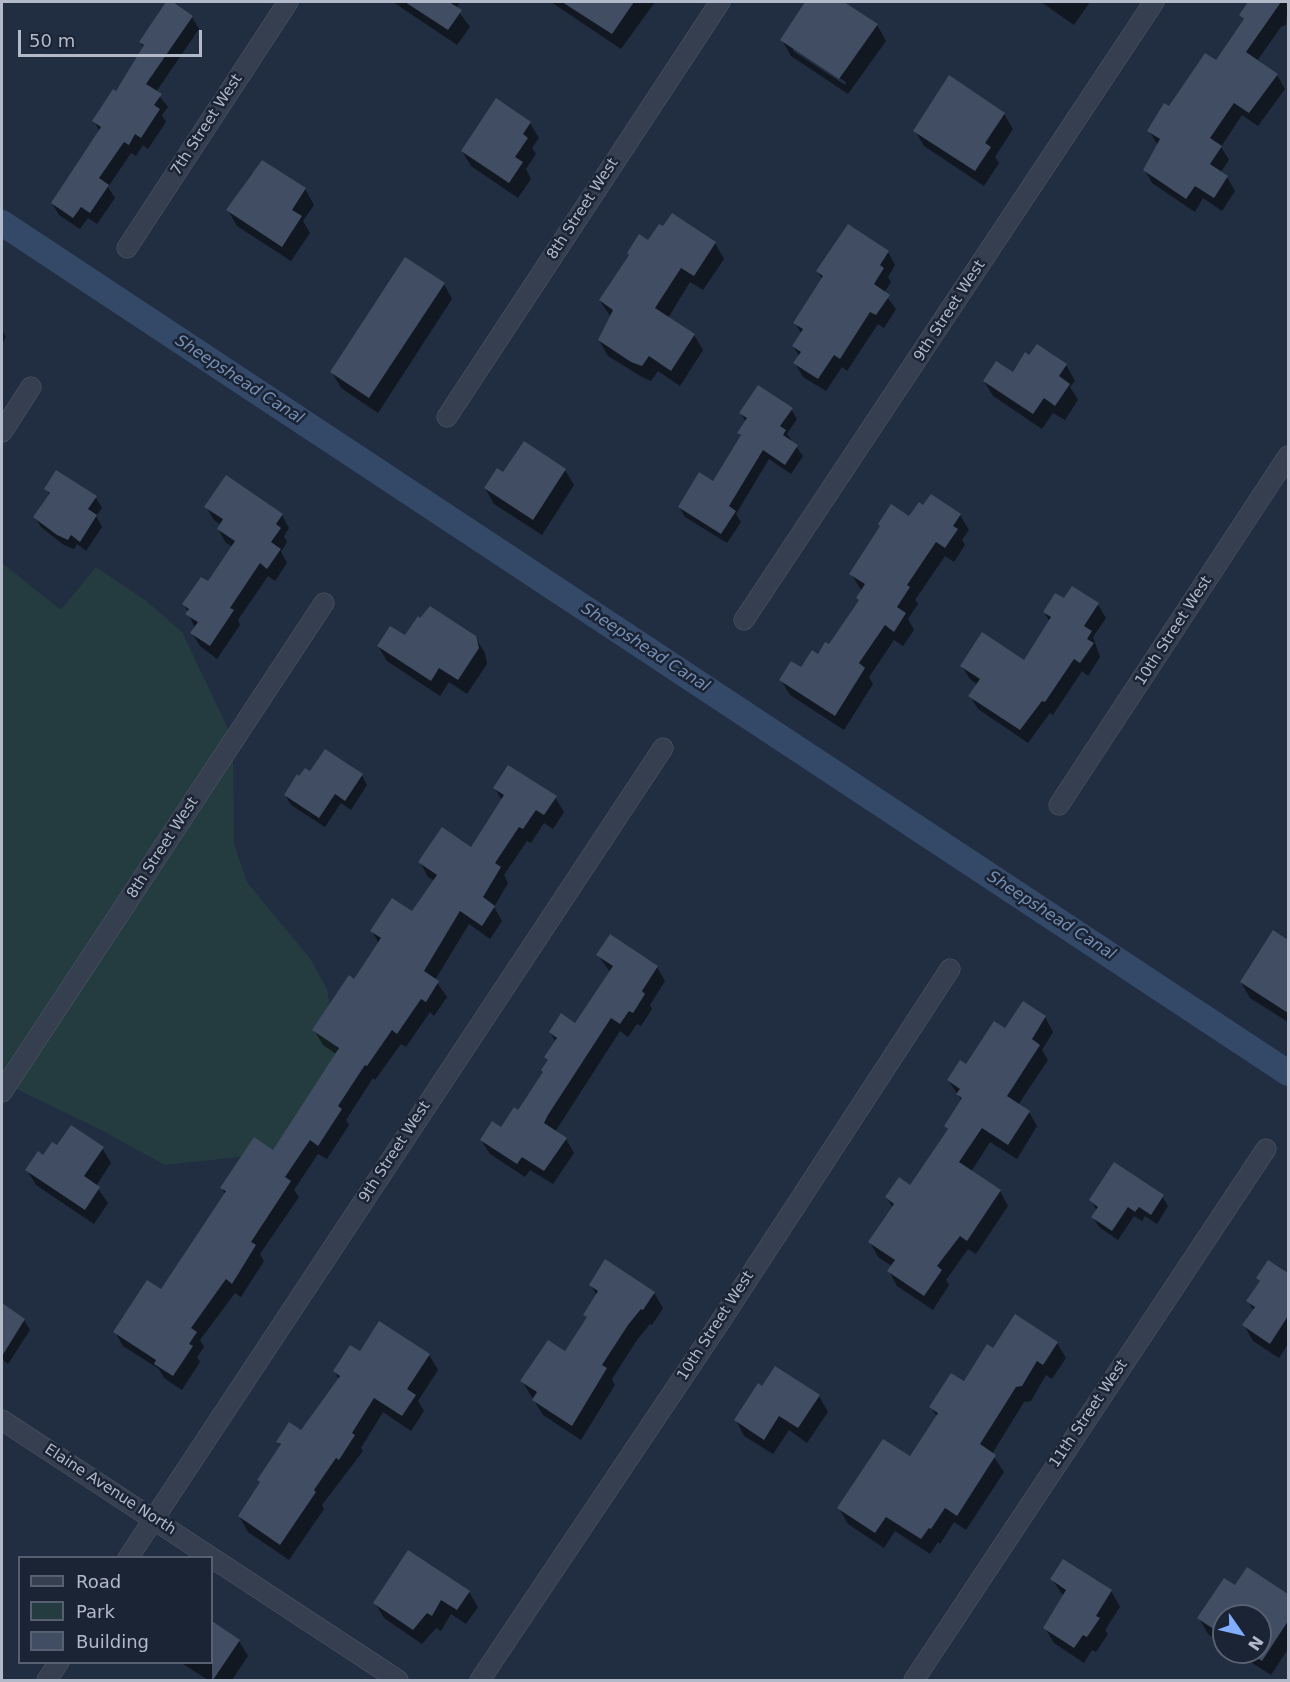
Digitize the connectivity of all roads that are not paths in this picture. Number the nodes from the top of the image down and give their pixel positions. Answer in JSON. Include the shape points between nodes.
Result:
{"nodes":[{"id":1,"x":288,"y":2,"type":"edge"},
{"id":2,"x":720,"y":2,"type":"edge"},
{"id":3,"x":1154,"y":2,"type":"edge"},
{"id":4,"x":127,"y":248,"type":"dead end"},
{"id":5,"x":31,"y":387,"type":"dead end"},
{"id":6,"x":447,"y":417,"type":"dead end"},
{"id":7,"x":2,"y":432,"type":"edge"},
{"id":8,"x":1288,"y":456,"type":"edge"},
{"id":9,"x":324,"y":603,"type":"dead end"},
{"id":10,"x":744,"y":620,"type":"dead end"},
{"id":11,"x":663,"y":748,"type":"dead end"},
{"id":12,"x":1059,"y":805,"type":"dead end"},
{"id":13,"x":950,"y":969,"type":"dead end"},
{"id":14,"x":2,"y":1092,"type":"edge"},
{"id":15,"x":1266,"y":1149,"type":"dead end"},
{"id":16,"x":2,"y":1420,"type":"edge"},
{"id":17,"x":153,"y":1518,"type":"junction"},
{"id":18,"x":129,"y":1556,"type":"edge"},
{"id":19,"x":210,"y":1556,"type":"edge"},
{"id":20,"x":213,"y":1558,"type":"edge"},
{"id":21,"x":58,"y":1664,"type":"edge"},
{"id":22,"x":47,"y":1680,"type":"edge"},
{"id":23,"x":398,"y":1680,"type":"edge"},
{"id":24,"x":480,"y":1680,"type":"edge"},
{"id":25,"x":914,"y":1680,"type":"edge"}],
"edges":[{"from":1,"to":4,"type":"street","name":"7th Street West"},
{"from":2,"to":6,"type":"street","name":"8th Street West"},
{"from":3,"to":10,"type":"street","name":"9th Street West"},
{"from":5,"to":7,"type":"street"},
{"from":8,"to":12,"type":"street","name":"10th Street West"},
{"from":9,"to":14,"type":"street","name":"8th Street West"},
{"from":11,"to":17,"type":"street","name":"9th Street West"},
{"from":13,"to":24,"type":"street","name":"10th Street West"},
{"from":15,"to":25,"type":"street","name":"11th Street West"},
{"from":16,"to":17,"type":"street","name":"Elaine Avenue North"},
{"from":17,"to":18,"type":"street","name":"9th Street West"},
{"from":17,"to":19,"type":"street","name":"Elaine Avenue North"},
{"from":20,"to":23,"type":"street","name":"Elaine Avenue North"},
{"from":21,"to":22,"type":"street"}]}
